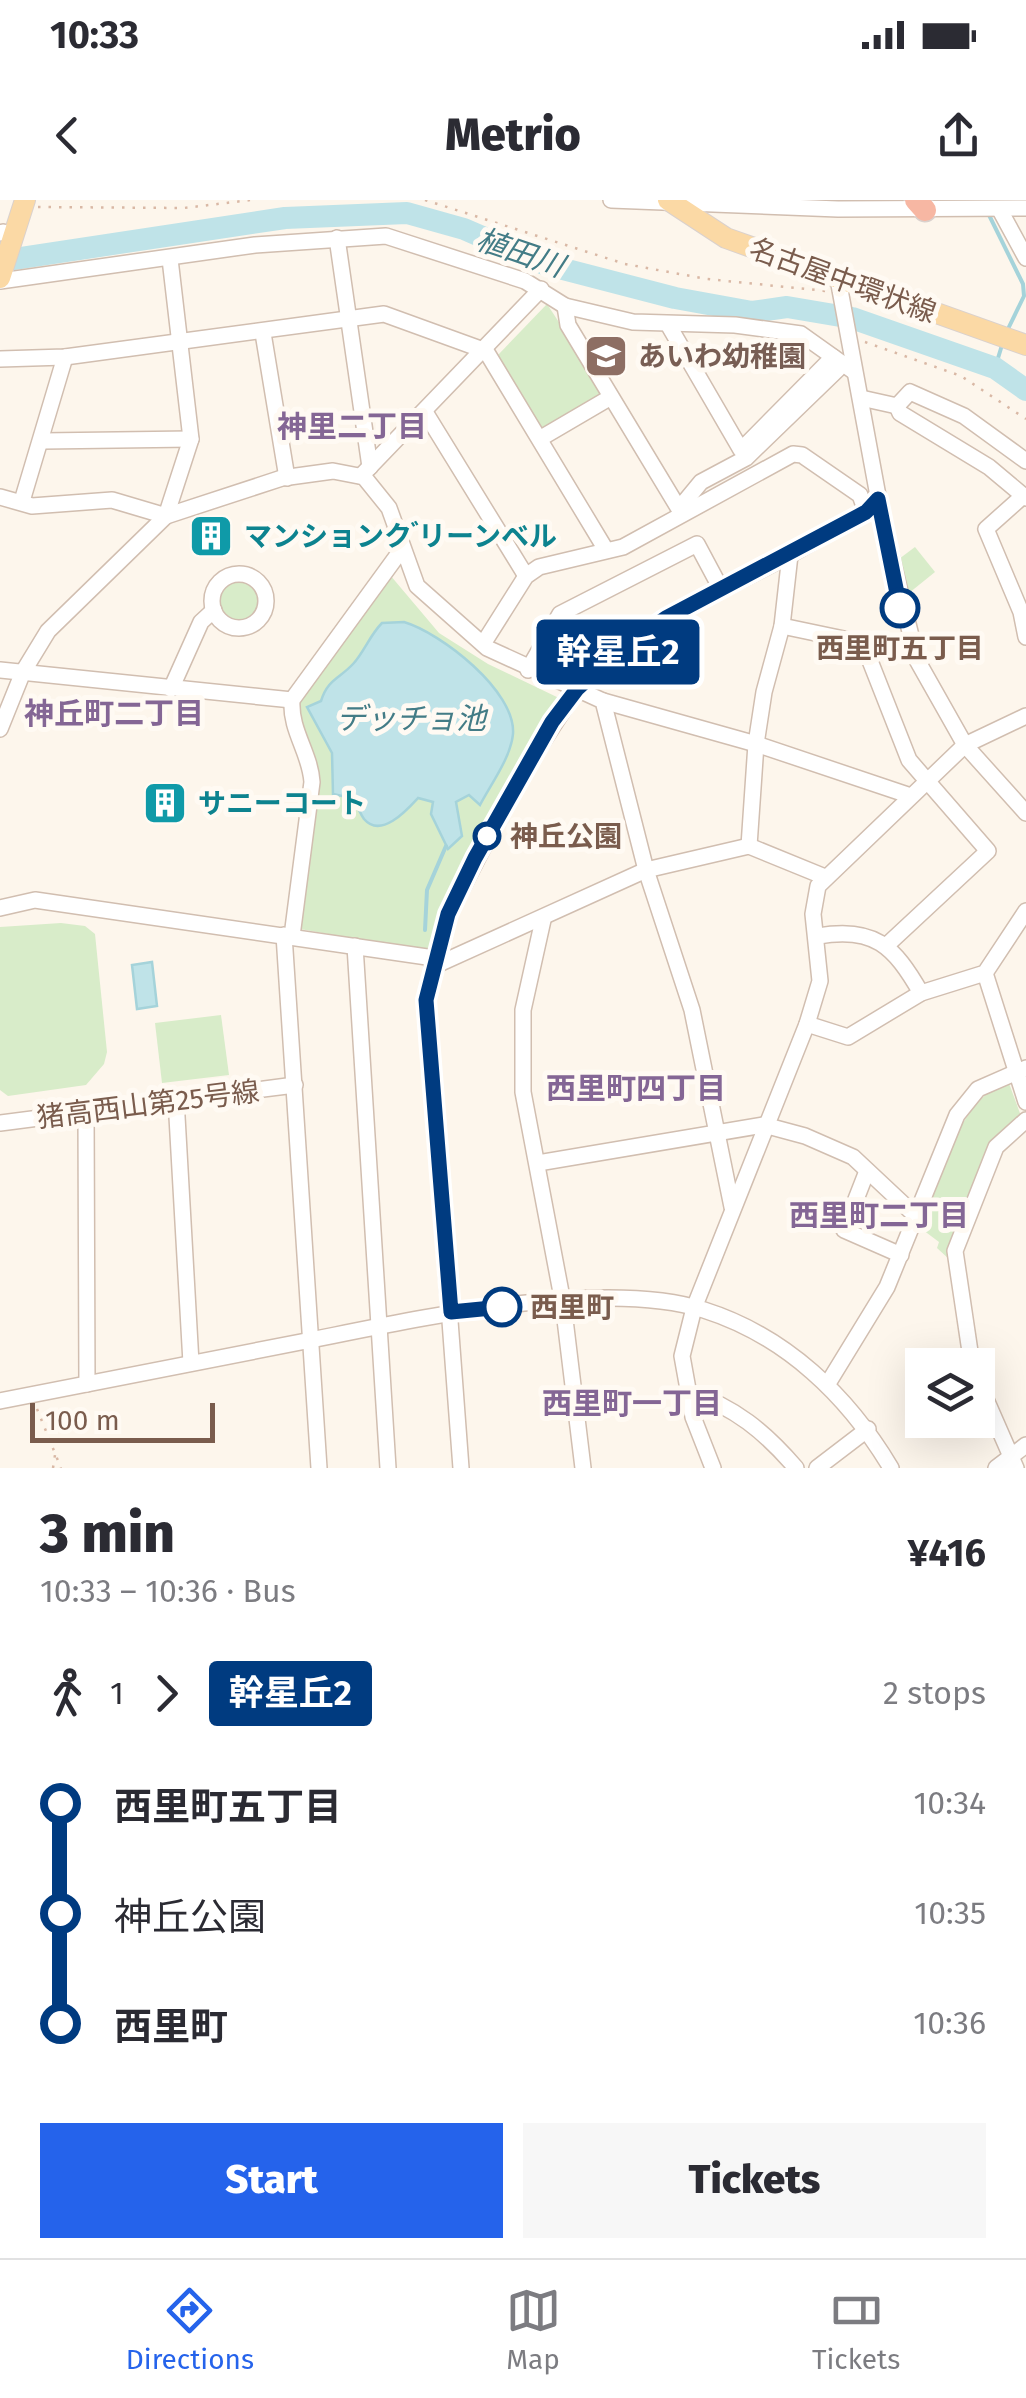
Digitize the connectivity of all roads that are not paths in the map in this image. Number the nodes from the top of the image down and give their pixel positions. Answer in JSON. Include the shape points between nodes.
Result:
{"nodes":[{"id":1,"x":12,"y":200,"type":"edge"},
{"id":2,"x":611,"y":200,"type":"edge"},
{"id":3,"x":669,"y":201,"type":"edge"},
{"id":4,"x":708,"y":203,"type":"junction"},
{"id":5,"x":31,"y":204,"type":"edge"},
{"id":6,"x":920,"y":205,"type":"edge"},
{"id":7,"x":1026,"y":208,"type":"edge"},
{"id":8,"x":1001,"y":212,"type":"junction"},
{"id":9,"x":704,"y":227,"type":"junction"},
{"id":10,"x":5,"y":234,"type":"edge"},
{"id":11,"x":336,"y":238,"type":"junction"},
{"id":12,"x":1026,"y":257,"type":"edge"},
{"id":13,"x":170,"y":259,"type":"junction"},
{"id":14,"x":0,"y":279,"type":"edge"},
{"id":15,"x":542,"y":289,"type":"junction"},
{"id":16,"x":840,"y":289,"type":"junction"},
{"id":17,"x":565,"y":306,"type":"junction"},
{"id":18,"x":347,"y":318,"type":"junction"},
{"id":19,"x":669,"y":326,"type":"junction"},
{"id":20,"x":263,"y":334,"type":"junction"},
{"id":21,"x":1018,"y":341,"type":"edge"},
{"id":22,"x":180,"y":342,"type":"junction"},
{"id":23,"x":486,"y":351,"type":"junction"},
{"id":24,"x":65,"y":357,"type":"junction"},
{"id":25,"x":0,"y":359,"type":"edge"},
{"id":26,"x":845,"y":364,"type":"junction"},
{"id":27,"x":611,"y":397,"type":"junction"},
{"id":28,"x":861,"y":398,"type":"junction"},
{"id":29,"x":897,"y":406,"type":"junction"},
{"id":30,"x":425,"y":412,"type":"junction"},
{"id":31,"x":541,"y":438,"type":"junction"},
{"id":32,"x":191,"y":439,"type":"junction"},
{"id":33,"x":43,"y":441,"type":"junction"},
{"id":34,"x":1026,"y":461,"type":"edge"},
{"id":35,"x":365,"y":472,"type":"junction"},
{"id":36,"x":287,"y":478,"type":"junction"},
{"id":37,"x":0,"y":497,"type":"edge"},
{"id":38,"x":1024,"y":497,"type":"edge"},
{"id":39,"x":878,"y":499,"type":"junction"},
{"id":40,"x":22,"y":502,"type":"junction"},
{"id":41,"x":866,"y":512,"type":"junction"},
{"id":42,"x":683,"y":513,"type":"junction"},
{"id":43,"x":166,"y":516,"type":"junction"},
{"id":44,"x":402,"y":549,"type":"junction"},
{"id":45,"x":606,"y":550,"type":"junction"},
{"id":46,"x":790,"y":555,"type":"junction"},
{"id":47,"x":526,"y":576,"type":"junction"},
{"id":48,"x":721,"y":589,"type":"junction"},
{"id":49,"x":214,"y":610,"type":"dead end"},
{"id":50,"x":782,"y":626,"type":"junction"},
{"id":51,"x":1026,"y":637,"type":"edge"},
{"id":52,"x":483,"y":644,"type":"junction"},
{"id":53,"x":0,"y":670,"type":"edge"},
{"id":54,"x":528,"y":670,"type":"junction"},
{"id":55,"x":23,"y":672,"type":"junction"},
{"id":56,"x":172,"y":689,"type":"junction"},
{"id":57,"x":577,"y":689,"type":"junction"},
{"id":58,"x":292,"y":700,"type":"junction"},
{"id":59,"x":603,"y":701,"type":"junction"},
{"id":60,"x":1025,"y":719,"type":"edge"},
{"id":61,"x":0,"y":729,"type":"edge"},
{"id":62,"x":756,"y":744,"type":"junction"},
{"id":63,"x":965,"y":745,"type":"junction"},
{"id":64,"x":928,"y":780,"type":"junction"},
{"id":65,"x":908,"y":796,"type":"junction"},
{"id":66,"x":1026,"y":813,"type":"edge"},
{"id":67,"x":748,"y":846,"type":"junction"},
{"id":68,"x":646,"y":870,"type":"junction"},
{"id":69,"x":825,"y":877,"type":"junction"},
{"id":70,"x":0,"y":908,"type":"edge"},
{"id":71,"x":1026,"y":911,"type":"edge"},
{"id":72,"x":543,"y":920,"type":"junction"},
{"id":73,"x":288,"y":936,"type":"junction"},
{"id":74,"x":818,"y":936,"type":"junction"},
{"id":75,"x":887,"y":945,"type":"junction"},
{"id":76,"x":354,"y":946,"type":"junction"},
{"id":77,"x":433,"y":962,"type":"junction"},
{"id":78,"x":985,"y":973,"type":"junction"},
{"id":79,"x":921,"y":992,"type":"junction"},
{"id":80,"x":807,"y":1024,"type":"junction"},
{"id":81,"x":1021,"y":1068,"type":"edge"},
{"id":82,"x":295,"y":1085,"type":"junction"},
{"id":83,"x":176,"y":1099,"type":"junction"},
{"id":84,"x":1026,"y":1102,"type":"edge"},
{"id":85,"x":86,"y":1111,"type":"junction"},
{"id":86,"x":1026,"y":1120,"type":"edge"},
{"id":87,"x":0,"y":1123,"type":"edge"},
{"id":88,"x":764,"y":1125,"type":"junction"},
{"id":89,"x":714,"y":1133,"type":"junction"},
{"id":90,"x":538,"y":1163,"type":"junction"},
{"id":91,"x":867,"y":1170,"type":"junction"},
{"id":92,"x":732,"y":1207,"type":"junction"},
{"id":93,"x":916,"y":1217,"type":"junction"},
{"id":94,"x":902,"y":1255,"type":"junction"},
{"id":95,"x":562,"y":1303,"type":"junction"},
{"id":96,"x":694,"y":1308,"type":"junction"},
{"id":97,"x":451,"y":1312,"type":"junction"},
{"id":98,"x":378,"y":1326,"type":"junction"},
{"id":99,"x":311,"y":1340,"type":"junction"},
{"id":100,"x":969,"y":1348,"type":"edge"},
{"id":101,"x":191,"y":1363,"type":"junction"},
{"id":102,"x":88,"y":1384,"type":"junction"},
{"id":103,"x":827,"y":1386,"type":"junction"},
{"id":104,"x":689,"y":1392,"type":"junction"},
{"id":105,"x":0,"y":1401,"type":"edge"},
{"id":106,"x":995,"y":1419,"type":"edge"},
{"id":107,"x":868,"y":1429,"type":"junction"},
{"id":108,"x":1026,"y":1445,"type":"edge"},
{"id":109,"x":1014,"y":1462,"type":"edge"},
{"id":110,"x":319,"y":1468,"type":"edge"},
{"id":111,"x":388,"y":1468,"type":"edge"},
{"id":112,"x":460,"y":1468,"type":"edge"},
{"id":113,"x":584,"y":1468,"type":"edge"},
{"id":114,"x":713,"y":1468,"type":"edge"},
{"id":115,"x":796,"y":1468,"type":"edge"},
{"id":116,"x":817,"y":1468,"type":"edge"},
{"id":117,"x":891,"y":1468,"type":"edge"},
{"id":118,"x":996,"y":1468,"type":"edge"}],
"edges":[{"from":1,"to":10,"type":"main road"},
{"from":2,"to":3,"type":"street"},
{"from":3,"to":4,"type":"street"},
{"from":3,"to":9,"type":"main road","name":"名古屋中環状線"},
{"from":4,"to":6,"type":"street"},
{"from":4,"to":9,"type":"street"},
{"from":5,"to":10,"type":"main road"},
{"from":6,"to":8,"type":"street"},
{"from":7,"to":8,"type":"street"},
{"from":8,"to":12,"type":"street"},
{"from":9,"to":16,"type":"main road","name":"名古屋中環状線"},
{"from":10,"to":14,"type":"main road"},
{"from":11,"to":13,"type":"street"},
{"from":11,"to":15,"type":"street","via":[[386,236]]},
{"from":11,"to":18,"type":"street"},
{"from":13,"to":14,"type":"street"},
{"from":13,"to":22,"type":"street"},
{"from":15,"to":17,"type":"street"},
{"from":15,"to":23,"type":"street"},
{"from":16,"to":21,"type":"main road","name":"名古屋中環状線"},
{"from":16,"to":26,"type":"street","via":[[849,337]]},
{"from":17,"to":19,"type":"street"},
{"from":17,"to":27,"type":"street","via":[[568,325]]},
{"from":18,"to":20,"type":"street"},
{"from":18,"to":23,"type":"street","via":[[384,314]]},
{"from":18,"to":35,"type":"street"},
{"from":19,"to":26,"type":"street","via":[[788,330]]},
{"from":19,"to":26,"type":"street","via":[[741,450]]},
{"from":20,"to":22,"type":"street"},
{"from":20,"to":36,"type":"street"},
{"from":22,"to":24,"type":"street"},
{"from":22,"to":32,"type":"street"},
{"from":23,"to":30,"type":"street"},
{"from":23,"to":31,"type":"street"},
{"from":24,"to":25,"type":"street"},
{"from":24,"to":33,"type":"street"},
{"from":26,"to":28,"type":"street"},
{"from":26,"to":42,"type":"street","via":[[746,458],[701,482]]},
{"from":27,"to":31,"type":"street"},
{"from":27,"to":42,"type":"street"},
{"from":28,"to":29,"type":"street"},
{"from":28,"to":39,"type":"street"},
{"from":29,"to":34,"type":"street","via":[[910,392],[964,416]]},
{"from":29,"to":38,"type":"street"},
{"from":30,"to":35,"type":"street"},
{"from":30,"to":47,"type":"street"},
{"from":31,"to":45,"type":"street"},
{"from":32,"to":33,"type":"street"},
{"from":32,"to":43,"type":"street"},
{"from":33,"to":40,"type":"street"},
{"from":35,"to":36,"type":"street"},
{"from":35,"to":44,"type":"street","via":[[389,508]]},
{"from":36,"to":43,"type":"street"},
{"from":37,"to":40,"type":"street"},
{"from":38,"to":51,"type":"street","via":[[986,529]]},
{"from":39,"to":41,"type":"street"},
{"from":39,"to":63,"type":"street","via":[[917,660]]},
{"from":40,"to":43,"type":"street","via":[[112,500]]},
{"from":41,"to":42,"type":"street","via":[[860,496],[793,454]]},
{"from":41,"to":46,"type":"street"},
{"from":42,"to":45,"type":"street","via":[[639,540]]},
{"from":43,"to":55,"type":"street","via":[[48,632]]},
{"from":44,"to":52,"type":"street","via":[[418,586]]},
{"from":44,"to":58,"type":"street"},
{"from":45,"to":47,"type":"street","via":[[551,562]]},
{"from":46,"to":48,"type":"street"},
{"from":46,"to":50,"type":"street"},
{"from":47,"to":52,"type":"street"},
{"from":48,"to":54,"type":"street","via":[[697,544],[560,614]]},
{"from":48,"to":57,"type":"street","via":[[620,650]]},
{"from":49,"to":56,"type":"street","via":[[200,622]]},
{"from":50,"to":62,"type":"street"},
{"from":50,"to":64,"type":"street","via":[[863,643],[909,760]]},
{"from":52,"to":54,"type":"street"},
{"from":53,"to":55,"type":"street"},
{"from":54,"to":57,"type":"street"},
{"from":55,"to":56,"type":"street"},
{"from":55,"to":61,"type":"street"},
{"from":56,"to":58,"type":"street"},
{"from":57,"to":59,"type":"street"},
{"from":57,"to":77,"type":"street","via":[[475,858]]},
{"from":58,"to":73,"type":"street","via":[[291,719],[312,782]]},
{"from":59,"to":62,"type":"street"},
{"from":59,"to":68,"type":"street"},
{"from":60,"to":63,"type":"street"},
{"from":62,"to":65,"type":"street"},
{"from":62,"to":67,"type":"street"},
{"from":63,"to":64,"type":"street"},
{"from":63,"to":66,"type":"street"},
{"from":64,"to":65,"type":"street"},
{"from":64,"to":75,"type":"street","via":[[988,851]]},
{"from":65,"to":69,"type":"street"},
{"from":67,"to":68,"type":"street"},
{"from":67,"to":69,"type":"street"},
{"from":68,"to":72,"type":"street"},
{"from":68,"to":89,"type":"street","via":[[692,1010]]},
{"from":69,"to":74,"type":"street","via":[[813,914]]},
{"from":70,"to":73,"type":"street","via":[[35,900]]},
{"from":71,"to":78,"type":"street"},
{"from":72,"to":77,"type":"street"},
{"from":72,"to":90,"type":"street","via":[[521,1046]]},
{"from":73,"to":76,"type":"street"},
{"from":73,"to":82,"type":"street"},
{"from":74,"to":75,"type":"street","via":[[850,930]]},
{"from":74,"to":80,"type":"street","via":[[820,981]]},
{"from":75,"to":79,"type":"street"},
{"from":76,"to":77,"type":"street"},
{"from":76,"to":98,"type":"street"},
{"from":77,"to":97,"type":"street","via":[[427,1041]]},
{"from":78,"to":79,"type":"street"},
{"from":78,"to":81,"type":"street"},
{"from":79,"to":80,"type":"street","via":[[848,1037]]},
{"from":80,"to":88,"type":"street"},
{"from":81,"to":84,"type":"street"},
{"from":81,"to":93,"type":"street","via":[[978,1089],[958,1115]]},
{"from":82,"to":83,"type":"street","name":"猪高西山第25号線"},
{"from":82,"to":99,"type":"street"},
{"from":83,"to":85,"type":"street","name":"猪高西山第25号線"},
{"from":83,"to":101,"type":"street"},
{"from":85,"to":87,"type":"street","name":"猪高西山第25号線"},
{"from":85,"to":102,"type":"street"},
{"from":86,"to":100,"type":"street","via":[[996,1147],[955,1251]]},
{"from":88,"to":89,"type":"street"},
{"from":88,"to":91,"type":"street","via":[[831,1146]]},
{"from":88,"to":92,"type":"street"},
{"from":89,"to":90,"type":"street"},
{"from":89,"to":92,"type":"street"},
{"from":90,"to":95,"type":"street"},
{"from":91,"to":93,"type":"street"},
{"from":91,"to":94,"type":"street","via":[[844,1230]]},
{"from":92,"to":96,"type":"street"},
{"from":93,"to":94,"type":"street"},
{"from":94,"to":103,"type":"street"},
{"from":95,"to":96,"type":"street","via":[[621,1299]]},
{"from":95,"to":97,"type":"street"},
{"from":95,"to":113,"type":"street"},
{"from":96,"to":103,"type":"street","via":[[753,1330]]},
{"from":96,"to":104,"type":"street","via":[[682,1356]]},
{"from":97,"to":98,"type":"street"},
{"from":97,"to":112,"type":"street"},
{"from":98,"to":99,"type":"street"},
{"from":98,"to":111,"type":"street"},
{"from":99,"to":101,"type":"street"},
{"from":99,"to":110,"type":"street"},
{"from":101,"to":102,"type":"street"},
{"from":102,"to":105,"type":"street"},
{"from":103,"to":107,"type":"street"},
{"from":104,"to":114,"type":"street"},
{"from":104,"to":115,"type":"street","via":[[764,1432]]},
{"from":106,"to":109,"type":"street"},
{"from":107,"to":116,"type":"street"},
{"from":107,"to":117,"type":"street"},
{"from":108,"to":109,"type":"street"},
{"from":109,"to":118,"type":"street"}]}
